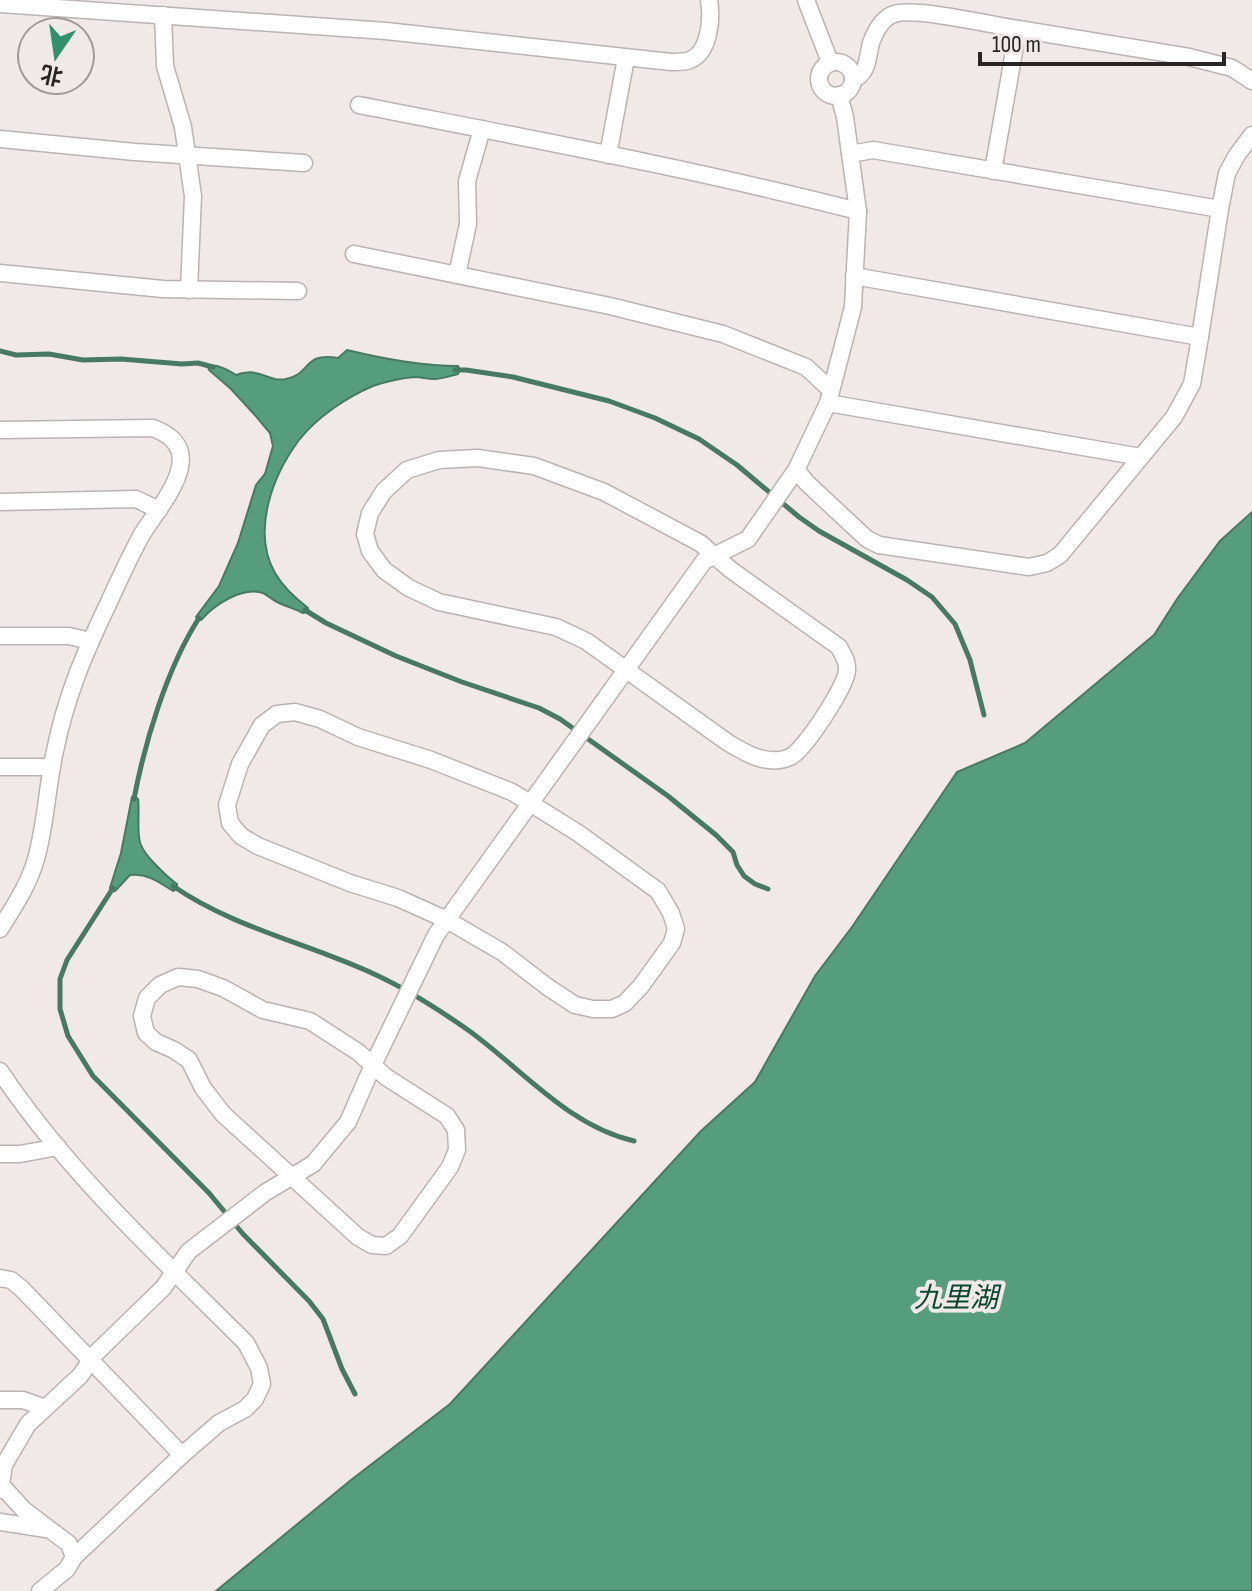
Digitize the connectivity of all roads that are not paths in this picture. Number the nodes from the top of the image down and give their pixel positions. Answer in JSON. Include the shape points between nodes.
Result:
{"nodes":[{"id":1,"x":709,"y":0,"type":"edge"},
{"id":2,"x":806,"y":0,"type":"edge"},
{"id":3,"x":0,"y":4,"type":"edge"},
{"id":4,"x":72,"y":4,"type":"edge"},
{"id":5,"x":163,"y":15,"type":"junction"},
{"id":6,"x":1018,"y":29,"type":"junction"},
{"id":7,"x":626,"y":58,"type":"junction"},
{"id":8,"x":830,"y":62,"type":"junction"},
{"id":9,"x":853,"y":80,"type":"junction"},
{"id":10,"x":1252,"y":81,"type":"edge"},
{"id":11,"x":839,"y":95,"type":"junction"},
{"id":12,"x":359,"y":105,"type":"dead end"},
{"id":13,"x":482,"y":129,"type":"junction"},
{"id":14,"x":1252,"y":135,"type":"edge"},
{"id":15,"x":0,"y":139,"type":"edge"},
{"id":16,"x":850,"y":154,"type":"junction"},
{"id":17,"x":187,"y":155,"type":"junction"},
{"id":18,"x":608,"y":155,"type":"junction"},
{"id":19,"x":304,"y":163,"type":"dead end"},
{"id":20,"x":993,"y":171,"type":"junction"},
{"id":21,"x":1220,"y":209,"type":"junction"},
{"id":22,"x":858,"y":211,"type":"junction"},
{"id":23,"x":354,"y":254,"type":"dead end"},
{"id":24,"x":0,"y":273,"type":"edge"},
{"id":25,"x":457,"y":275,"type":"junction"},
{"id":26,"x":854,"y":276,"type":"junction"},
{"id":27,"x":189,"y":290,"type":"junction"},
{"id":28,"x":298,"y":291,"type":"dead end"},
{"id":29,"x":1200,"y":337,"type":"junction"},
{"id":30,"x":829,"y":397,"type":"junction"},
{"id":31,"x":0,"y":430,"type":"edge"},
{"id":32,"x":1141,"y":457,"type":"junction"},
{"id":33,"x":796,"y":470,"type":"junction"},
{"id":34,"x":0,"y":502,"type":"edge"},
{"id":35,"x":159,"y":510,"type":"junction"},
{"id":36,"x":714,"y":555,"type":"junction"},
{"id":37,"x":0,"y":636,"type":"edge"},
{"id":38,"x":90,"y":641,"type":"junction"},
{"id":39,"x":626,"y":669,"type":"junction"},
{"id":40,"x":0,"y":767,"type":"edge"},
{"id":41,"x":52,"y":767,"type":"junction"},
{"id":42,"x":530,"y":803,"type":"junction"},
{"id":43,"x":7,"y":906,"type":"edge"},
{"id":44,"x":447,"y":920,"type":"junction"},
{"id":45,"x":0,"y":929,"type":"edge"},
{"id":46,"x":373,"y":1065,"type":"junction"},
{"id":47,"x":0,"y":1071,"type":"edge"},
{"id":48,"x":58,"y":1147,"type":"junction"},
{"id":49,"x":0,"y":1154,"type":"edge"},
{"id":50,"x":292,"y":1176,"type":"junction"},
{"id":51,"x":175,"y":1272,"type":"junction"},
{"id":52,"x":0,"y":1278,"type":"edge"},
{"id":53,"x":91,"y":1360,"type":"junction"},
{"id":54,"x":0,"y":1400,"type":"edge"},
{"id":55,"x":45,"y":1408,"type":"junction"},
{"id":56,"x":182,"y":1455,"type":"junction"},
{"id":57,"x":0,"y":1487,"type":"edge"},
{"id":58,"x":0,"y":1522,"type":"edge"},
{"id":59,"x":50,"y":1529,"type":"junction"},
{"id":60,"x":74,"y":1557,"type":"junction"},
{"id":61,"x":40,"y":1591,"type":"edge"}],
"edges":[{"from":1,"to":7,"type":"street","via":[[711,14],[699,55],[671,62]]},
{"from":2,"to":8,"type":"street"},
{"from":3,"to":4,"type":"street"},
{"from":4,"to":5,"type":"street"},
{"from":5,"to":7,"type":"street","via":[[386,31]]},
{"from":5,"to":17,"type":"street","via":[[165,66]]},
{"from":6,"to":9,"type":"street","via":[[915,12],[893,14],[875,32],[868,63]]},
{"from":6,"to":10,"type":"street","via":[[1189,57],[1232,68]]},
{"from":6,"to":20,"type":"street"},
{"from":7,"to":18,"type":"street"},
{"from":8,"to":9,"type":"street","via":[[846,65]]},
{"from":8,"to":11,"type":"street","via":[[819,74],[820,85],[828,94]]},
{"from":9,"to":11,"type":"street"},
{"from":11,"to":16,"type":"street"},
{"from":12,"to":13,"type":"street"},
{"from":13,"to":18,"type":"street"},
{"from":13,"to":25,"type":"street","via":[[467,181],[468,224]]},
{"from":14,"to":21,"type":"street","via":[[1227,173]]},
{"from":15,"to":17,"type":"street"},
{"from":16,"to":20,"type":"street","via":[[873,150]]},
{"from":16,"to":22,"type":"street"},
{"from":17,"to":19,"type":"street"},
{"from":17,"to":27,"type":"street","via":[[193,196]]},
{"from":18,"to":22,"type":"street"},
{"from":20,"to":21,"type":"street"},
{"from":21,"to":29,"type":"street"},
{"from":22,"to":26,"type":"street"},
{"from":23,"to":25,"type":"street"},
{"from":24,"to":27,"type":"street"},
{"from":25,"to":30,"type":"street","via":[[723,334],[806,367]]},
{"from":26,"to":29,"type":"street"},
{"from":26,"to":30,"type":"street","via":[[853,307]]},
{"from":27,"to":28,"type":"street"},
{"from":29,"to":32,"type":"street","via":[[1192,384],[1174,417]]},
{"from":30,"to":32,"type":"street"},
{"from":30,"to":33,"type":"street"},
{"from":31,"to":35,"type":"street","via":[[153,428],[167,433],[181,456],[178,476]]},
{"from":32,"to":33,"type":"street","via":[[1060,555],[1029,567],[879,545]]},
{"from":33,"to":36,"type":"street","via":[[748,539]]},
{"from":34,"to":35,"type":"street","via":[[136,499]]},
{"from":35,"to":38,"type":"street"},
{"from":36,"to":39,"type":"street","via":[[704,561]]},
{"from":36,"to":39,"type":"street","via":[[839,647],[847,661],[843,685],[804,746],[790,757],[772,761],[749,755]]},
{"from":36,"to":39,"type":"street","via":[[604,492],[534,466],[478,458],[439,460],[407,470],[384,491],[365,534],[384,570],[439,602],[556,627]]},
{"from":37,"to":38,"type":"street"},
{"from":38,"to":41,"type":"street","via":[[70,692]]},
{"from":39,"to":42,"type":"street"},
{"from":40,"to":41,"type":"street"},
{"from":41,"to":43,"type":"street","via":[[36,858],[24,888]]},
{"from":42,"to":44,"type":"street"},
{"from":42,"to":44,"type":"street","via":[[658,891],[676,929],[649,976],[625,1003],[612,1009],[575,1005]]},
{"from":42,"to":44,"type":"street","via":[[320,719],[295,712],[277,714],[262,725],[240,764],[227,805],[230,823],[241,836]]},
{"from":43,"to":45,"type":"street"},
{"from":44,"to":46,"type":"street"},
{"from":46,"to":50,"type":"street","via":[[348,1122],[313,1164]]},
{"from":46,"to":50,"type":"street","via":[[447,1116],[456,1130],[457,1150],[450,1167],[400,1236],[386,1246],[372,1245]]},
{"from":46,"to":50,"type":"street","via":[[310,1021],[263,1010],[198,979],[178,977],[147,998],[142,1016],[146,1033],[189,1060],[223,1114]]},
{"from":47,"to":48,"type":"street"},
{"from":48,"to":49,"type":"street"},
{"from":48,"to":51,"type":"street"},
{"from":50,"to":51,"type":"street","via":[[189,1251]]},
{"from":51,"to":53,"type":"street"},
{"from":51,"to":56,"type":"street","via":[[246,1343],[262,1384],[245,1409],[219,1423]]},
{"from":52,"to":53,"type":"street","via":[[22,1289]]},
{"from":53,"to":55,"type":"street"},
{"from":53,"to":56,"type":"street"},
{"from":54,"to":55,"type":"street","via":[[23,1400]]},
{"from":55,"to":57,"type":"street","via":[[28,1424],[4,1465]]},
{"from":56,"to":60,"type":"street"},
{"from":57,"to":59,"type":"street"},
{"from":58,"to":59,"type":"street"},
{"from":59,"to":60,"type":"street","via":[[69,1544]]},
{"from":60,"to":61,"type":"street"}]}
